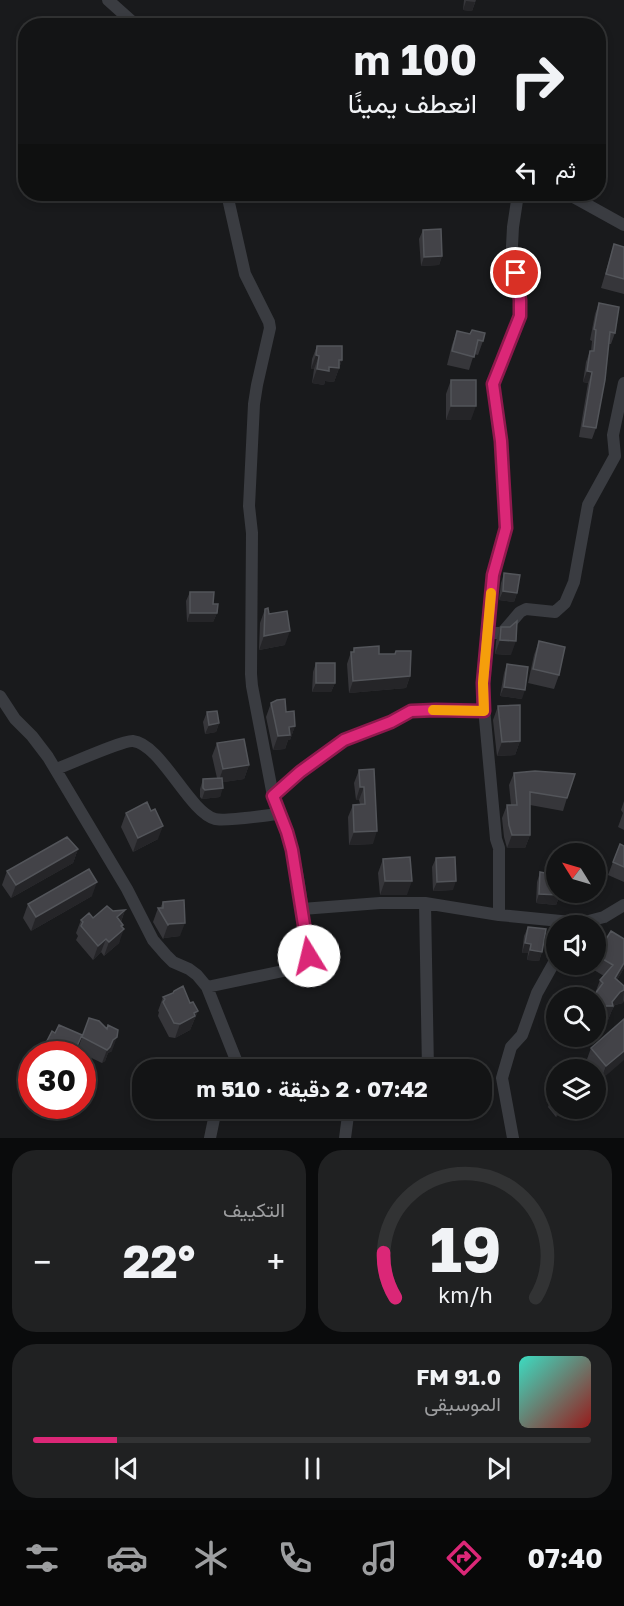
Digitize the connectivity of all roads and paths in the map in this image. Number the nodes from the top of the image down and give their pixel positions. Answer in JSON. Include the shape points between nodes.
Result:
{"nodes":[{"id":1,"x":108,"y":0,"type":"edge"},
{"id":2,"x":128,"y":18,"type":"edge"},
{"id":3,"x":229,"y":201,"type":"edge"},
{"id":4,"x":517,"y":201,"type":"edge"},
{"id":5,"x":581,"y":201,"type":"edge"},
{"id":6,"x":624,"y":225,"type":"edge"},
{"id":7,"x":624,"y":383,"type":"edge"},
{"id":8,"x":488,"y":633,"type":"junction"},
{"id":9,"x":0,"y":696,"type":"edge"},
{"id":10,"x":484,"y":711,"type":"junction"},
{"id":11,"x":56,"y":769,"type":"junction"},
{"id":12,"x":273,"y":796,"type":"junction"},
{"id":13,"x":279,"y":814,"type":"junction"},
{"id":14,"x":425,"y":903,"type":"junction"},
{"id":15,"x":624,"y":905,"type":"edge"},
{"id":16,"x":302,"y":909,"type":"junction"},
{"id":17,"x":499,"y":915,"type":"junction"},
{"id":18,"x":606,"y":916,"type":"edge"},
{"id":19,"x":546,"y":920,"type":"edge"},
{"id":20,"x":547,"y":975,"type":"edge"},
{"id":21,"x":207,"y":987,"type":"junction"},
{"id":22,"x":236,"y":1059,"type":"edge"},
{"id":23,"x":428,"y":1059,"type":"edge"},
{"id":24,"x":214,"y":1119,"type":"edge"},
{"id":25,"x":349,"y":1119,"type":"edge"},
{"id":26,"x":210,"y":1138,"type":"edge"},
{"id":27,"x":345,"y":1138,"type":"edge"},
{"id":28,"x":513,"y":1138,"type":"edge"}],
"edges":[{"from":1,"to":2,"type":"street"},
{"from":3,"to":12,"type":"street","via":[[245,274],[270,328],[254,404],[249,506],[252,686]]},
{"from":4,"to":8,"type":"street","via":[[512,246],[520,310],[493,384],[506,528],[493,575]]},
{"from":5,"to":6,"type":"street"},
{"from":7,"to":8,"type":"street","via":[[613,435],[615,456],[588,505],[574,582],[565,603],[555,612],[526,609],[502,633]]},
{"from":8,"to":10,"type":"street"},
{"from":9,"to":11,"type":"street"},
{"from":10,"to":12,"type":"street","via":[[411,711],[344,740]]},
{"from":10,"to":17,"type":"street","via":[[500,848]]},
{"from":11,"to":13,"type":"street","via":[[134,741],[157,758],[209,816],[221,820]]},
{"from":11,"to":21,"type":"street","via":[[153,940],[173,962],[189,969]]},
{"from":12,"to":13,"type":"street"},
{"from":13,"to":16,"type":"street","via":[[292,850]]},
{"from":14,"to":16,"type":"street"},
{"from":14,"to":17,"type":"street"},
{"from":14,"to":23,"type":"street"},
{"from":15,"to":18,"type":"street"},
{"from":16,"to":21,"type":"street","via":[[307,963]]},
{"from":17,"to":19,"type":"street"},
{"from":20,"to":28,"type":"street","via":[[522,1035],[511,1047],[502,1078]]},
{"from":21,"to":22,"type":"street"},
{"from":24,"to":26,"type":"street"},
{"from":25,"to":27,"type":"street"}]}
